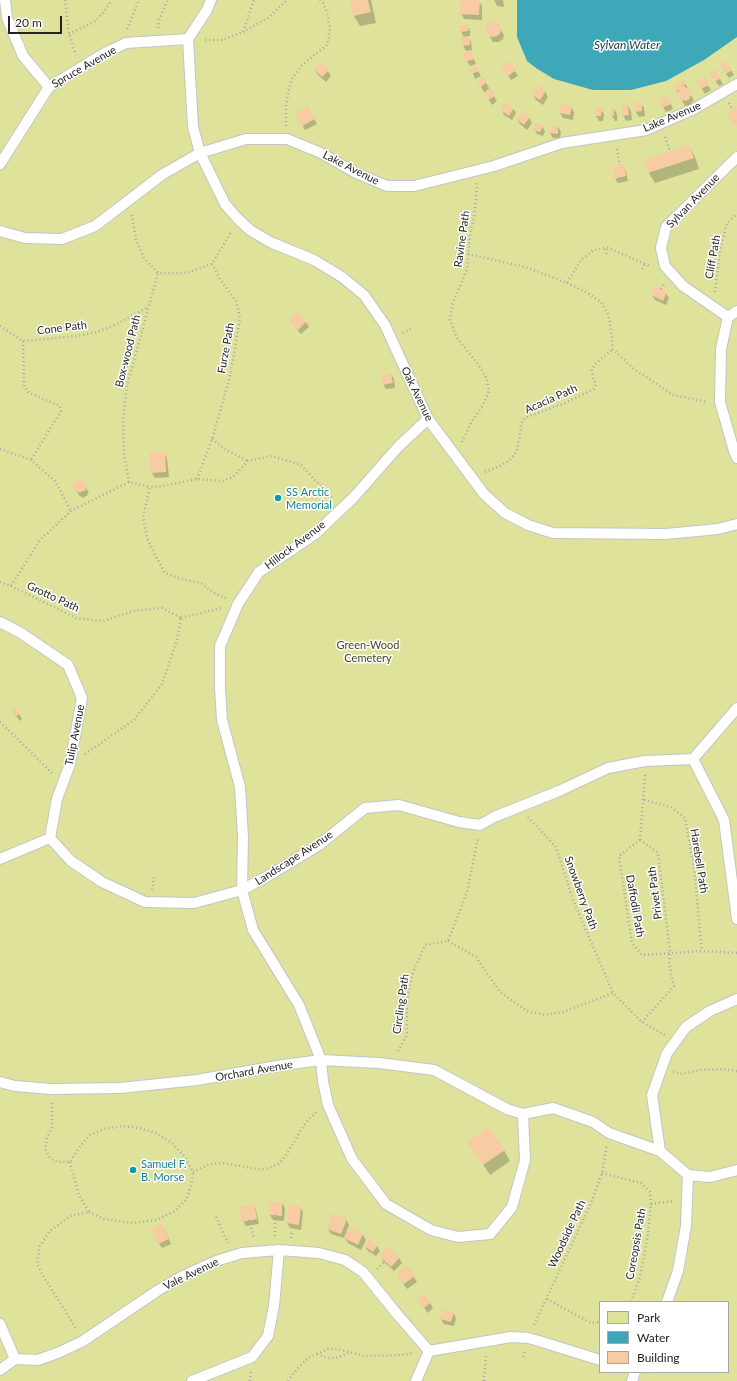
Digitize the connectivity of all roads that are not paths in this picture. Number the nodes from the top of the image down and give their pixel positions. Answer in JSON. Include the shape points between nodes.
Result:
{"nodes":[{"id":1,"x":5,"y":0,"type":"edge"},
{"id":2,"x":212,"y":0,"type":"edge"},
{"id":3,"x":188,"y":39,"type":"junction"},
{"id":4,"x":737,"y":84,"type":"edge"},
{"id":5,"x":49,"y":87,"type":"junction"},
{"id":6,"x":200,"y":153,"type":"junction"},
{"id":7,"x":737,"y":157,"type":"edge"},
{"id":8,"x":0,"y":164,"type":"edge"},
{"id":9,"x":0,"y":231,"type":"edge"},
{"id":10,"x":733,"y":314,"type":"edge"},
{"id":11,"x":428,"y":419,"type":"junction"},
{"id":12,"x":737,"y":458,"type":"edge"},
{"id":13,"x":737,"y":524,"type":"edge"},
{"id":14,"x":0,"y":622,"type":"edge"},
{"id":15,"x":737,"y":708,"type":"edge"},
{"id":16,"x":694,"y":760,"type":"junction"},
{"id":17,"x":50,"y":838,"type":"junction"},
{"id":18,"x":0,"y":859,"type":"edge"},
{"id":19,"x":242,"y":890,"type":"junction"},
{"id":20,"x":737,"y":919,"type":"edge"},
{"id":21,"x":737,"y":999,"type":"edge"},
{"id":22,"x":321,"y":1060,"type":"junction"},
{"id":23,"x":0,"y":1082,"type":"edge"},
{"id":24,"x":523,"y":1114,"type":"junction"},
{"id":25,"x":660,"y":1151,"type":"junction"},
{"id":26,"x":737,"y":1170,"type":"edge"},
{"id":27,"x":688,"y":1174,"type":"junction"},
{"id":28,"x":279,"y":1250,"type":"junction"},
{"id":29,"x":668,"y":1301,"type":"edge"},
{"id":30,"x":0,"y":1324,"type":"edge"},
{"id":31,"x":429,"y":1350,"type":"junction"},
{"id":32,"x":15,"y":1359,"type":"junction"},
{"id":33,"x":599,"y":1360,"type":"edge"},
{"id":34,"x":0,"y":1370,"type":"edge"},
{"id":35,"x":192,"y":1381,"type":"edge"},
{"id":36,"x":416,"y":1381,"type":"edge"}],
"edges":[{"from":1,"to":5,"type":"lane","via":[[7,18],[23,56]]},
{"from":2,"to":3,"type":"lane"},
{"from":3,"to":5,"type":"lane","name":"Spruce Avenue","via":[[126,43]]},
{"from":3,"to":6,"type":"lane","name":"Oak Avenue","via":[[193,127]]},
{"from":4,"to":6,"type":"lane","name":"Lake Avenue","via":[[694,109],[646,130],[562,143],[494,166],[414,186],[387,186],[287,139],[246,139]]},
{"from":5,"to":8,"type":"lane","name":"Spruce Avenue"},
{"from":6,"to":9,"type":"lane","name":"Lake Avenue","via":[[163,174],[95,226],[62,239],[25,238]]},
{"from":6,"to":11,"type":"lane","name":"Oak Avenue","via":[[225,204],[250,230],[270,242],[314,260],[342,277],[364,295],[385,325]]},
{"from":7,"to":10,"type":"lane","name":"Sylvan Avenue","via":[[666,227],[660,248],[665,266],[684,286],[713,306]]},
{"from":10,"to":12,"type":"lane","via":[[721,349],[721,404]]},
{"from":11,"to":13,"type":"lane","name":"Oak Avenue","via":[[484,494],[505,513],[528,525],[553,533],[666,534],[718,529]]},
{"from":11,"to":19,"type":"lane","name":"Hillock Avenue","via":[[315,534],[259,572],[238,604],[220,646],[222,720],[240,787],[243,837]]},
{"from":14,"to":17,"type":"lane","name":"Tulip Avenue","via":[[68,665],[82,698],[70,764],[57,799]]},
{"from":15,"to":16,"type":"lane"},
{"from":16,"to":19,"type":"lane","name":"Landscape Avenue","via":[[646,761],[608,768],[480,825],[459,822],[400,805],[365,808],[319,845]]},
{"from":16,"to":20,"type":"lane","via":[[724,820]]},
{"from":17,"to":18,"type":"lane"},
{"from":17,"to":19,"type":"lane","name":"Landscape Avenue","via":[[71,861],[84,870],[102,882],[145,902],[194,903]]},
{"from":19,"to":22,"type":"lane","via":[[253,930],[299,1005]]},
{"from":21,"to":25,"type":"lane","via":[[710,1011],[686,1027],[667,1053],[652,1095]]},
{"from":22,"to":23,"type":"lane","name":"Orchard Avenue","via":[[197,1080],[120,1088],[51,1089]]},
{"from":22,"to":24,"type":"lane","name":"Orchard Avenue","via":[[391,1064],[434,1070],[507,1109]]},
{"from":22,"to":24,"type":"lane","via":[[328,1105],[352,1159],[386,1204],[432,1230],[458,1237],[490,1234],[512,1207],[525,1160]]},
{"from":24,"to":25,"type":"lane","via":[[553,1108],[593,1122],[609,1133]]},
{"from":25,"to":27,"type":"lane"},
{"from":26,"to":27,"type":"lane","via":[[710,1177]]},
{"from":27,"to":29,"type":"lane","via":[[686,1226],[678,1272]]},
{"from":28,"to":31,"type":"lane","name":"Vale Avenue","via":[[319,1252],[345,1260],[363,1272]]},
{"from":28,"to":32,"type":"lane","name":"Vale Avenue","via":[[242,1253],[216,1261],[157,1291],[83,1341],[38,1360]]},
{"from":28,"to":35,"type":"lane","via":[[274,1306],[268,1336],[252,1357]]},
{"from":30,"to":32,"type":"lane"},
{"from":31,"to":33,"type":"lane","via":[[487,1340],[528,1338]]},
{"from":31,"to":36,"type":"lane"},
{"from":32,"to":34,"type":"lane"}]}
